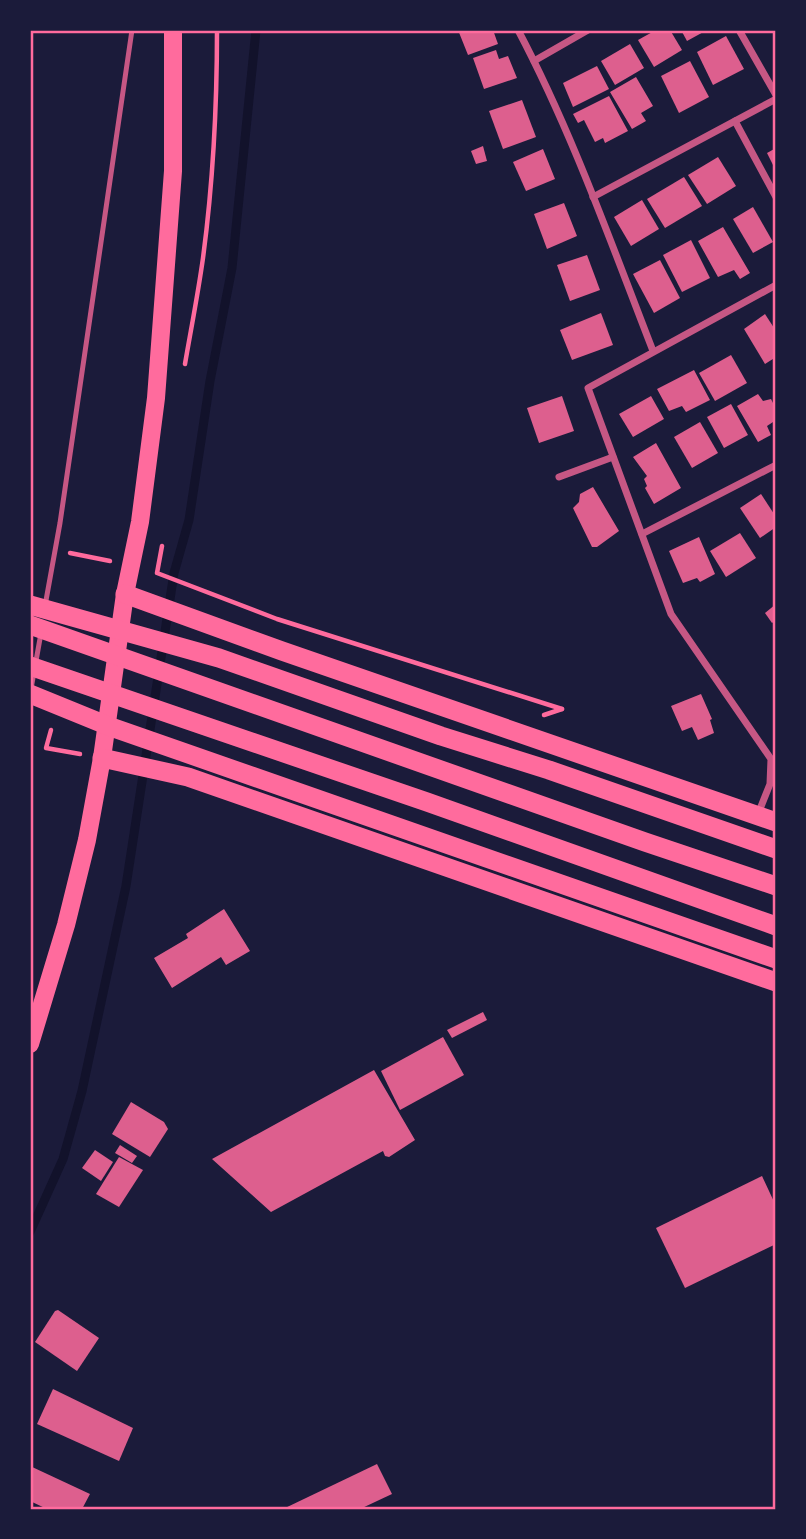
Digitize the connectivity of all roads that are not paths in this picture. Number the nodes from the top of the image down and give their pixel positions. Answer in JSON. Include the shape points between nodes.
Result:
{"nodes":[{"id":1,"x":132,"y":30,"type":"edge"},
{"id":2,"x":173,"y":30,"type":"edge"},
{"id":3,"x":518,"y":30,"type":"edge"},
{"id":4,"x":588,"y":30,"type":"edge"},
{"id":5,"x":740,"y":30,"type":"edge"},
{"id":6,"x":534,"y":61,"type":"junction"},
{"id":7,"x":776,"y":97,"type":"edge"},
{"id":8,"x":735,"y":121,"type":"junction"},
{"id":9,"x":593,"y":197,"type":"junction"},
{"id":10,"x":776,"y":197,"type":"edge"},
{"id":11,"x":776,"y":285,"type":"edge"},
{"id":12,"x":653,"y":351,"type":"junction"},
{"id":13,"x":613,"y":457,"type":"junction"},
{"id":14,"x":776,"y":465,"type":"edge"},
{"id":15,"x":559,"y":477,"type":"dead end"},
{"id":16,"x":642,"y":534,"type":"junction"},
{"id":17,"x":125,"y":594,"type":"junction"},
{"id":18,"x":30,"y":605,"type":"edge"},
{"id":19,"x":30,"y":625,"type":"edge"},
{"id":20,"x":30,"y":666,"type":"edge"},
{"id":21,"x":30,"y":695,"type":"edge"},
{"id":22,"x":102,"y":758,"type":"junction"},
{"id":23,"x":767,"y":818,"type":"edge"},
{"id":24,"x":776,"y":849,"type":"edge"},
{"id":25,"x":776,"y":886,"type":"edge"},
{"id":26,"x":776,"y":926,"type":"edge"},
{"id":27,"x":776,"y":959,"type":"edge"},
{"id":28,"x":776,"y":982,"type":"edge"},
{"id":29,"x":30,"y":1044,"type":"edge"}],
"edges":[{"from":1,"to":21,"type":"lane","via":[[62,510]]},
{"from":2,"to":17,"type":"main road","via":[[173,172],[156,398],[140,522]]},
{"from":3,"to":6,"type":"street"},
{"from":4,"to":6,"type":"street"},
{"from":5,"to":7,"type":"street"},
{"from":6,"to":9,"type":"street"},
{"from":7,"to":8,"type":"street"},
{"from":8,"to":9,"type":"street"},
{"from":8,"to":10,"type":"street"},
{"from":9,"to":12,"type":"street"},
{"from":11,"to":12,"type":"street"},
{"from":12,"to":13,"type":"street","via":[[588,388]]},
{"from":13,"to":15,"type":"street"},
{"from":13,"to":16,"type":"street"},
{"from":14,"to":16,"type":"street"},
{"from":16,"to":23,"type":"street","via":[[671,614],[771,759]]},
{"from":17,"to":22,"type":"main road"},
{"from":17,"to":23,"type":"highway"},
{"from":18,"to":24,"type":"highway","via":[[219,658]]},
{"from":19,"to":25,"type":"highway"},
{"from":20,"to":26,"type":"highway"},
{"from":21,"to":27,"type":"highway"},
{"from":22,"to":28,"type":"highway","via":[[188,777]]},
{"from":22,"to":29,"type":"main road","via":[[66,925]]}]}
